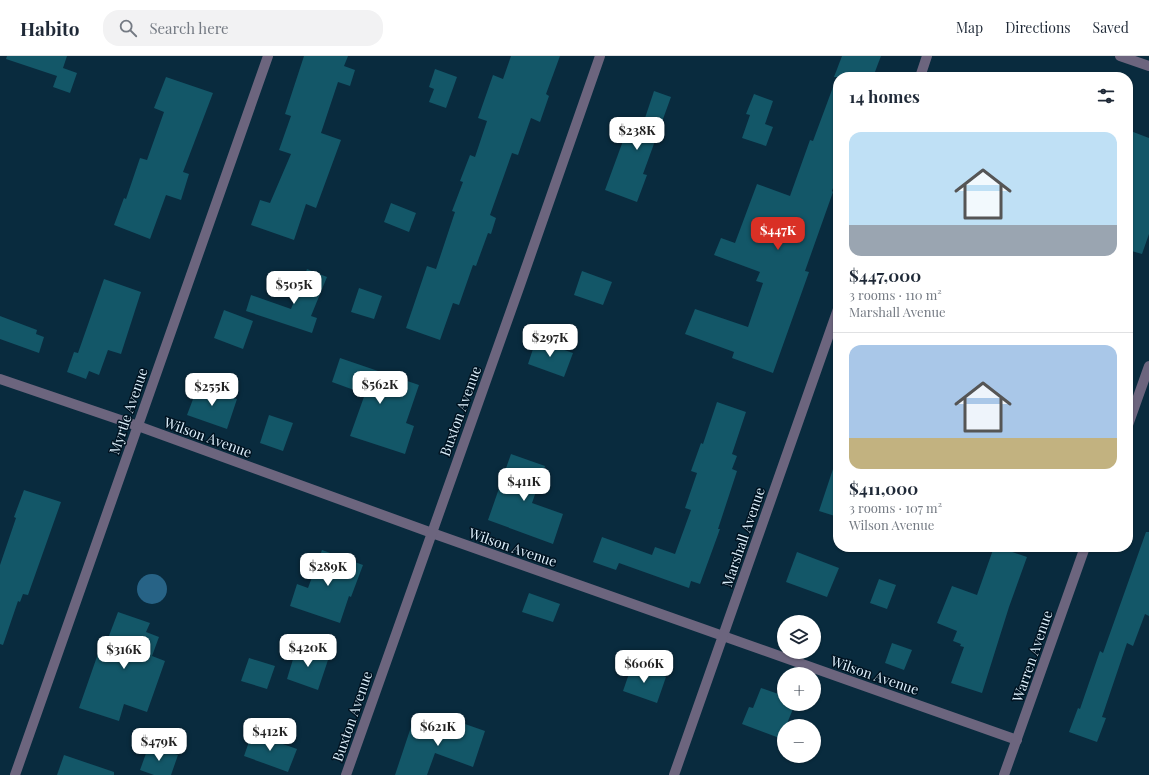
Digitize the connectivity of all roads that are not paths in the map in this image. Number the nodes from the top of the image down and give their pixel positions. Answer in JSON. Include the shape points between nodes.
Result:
{"nodes":[{"id":1,"x":268,"y":56,"type":"edge"},
{"id":2,"x":600,"y":56,"type":"edge"},
{"id":3,"x":927,"y":56,"type":"edge"},
{"id":4,"x":1120,"y":56,"type":"edge"},
{"id":5,"x":1149,"y":66,"type":"edge"},
{"id":6,"x":922,"y":72,"type":"edge"},
{"id":7,"x":833,"y":323,"type":"edge"},
{"id":8,"x":1149,"y":366,"type":"edge"},
{"id":9,"x":0,"y":379,"type":"edge"},
{"id":10,"x":1133,"y":411,"type":"edge"},
{"id":11,"x":138,"y":426,"type":"junction"},
{"id":12,"x":432,"y":533,"type":"junction"},
{"id":13,"x":1083,"y":552,"type":"edge"},
{"id":14,"x":723,"y":636,"type":"junction"},
{"id":15,"x":1017,"y":740,"type":"junction"},
{"id":16,"x":15,"y":775,"type":"edge"},
{"id":17,"x":346,"y":775,"type":"edge"},
{"id":18,"x":674,"y":775,"type":"edge"},
{"id":19,"x":1004,"y":775,"type":"edge"}],
"edges":[{"from":1,"to":11,"type":"street","name":"Myrtle Avenue"},
{"from":2,"to":12,"type":"street","name":"Buxton Avenue"},
{"from":3,"to":6,"type":"street"},
{"from":4,"to":5,"type":"street"},
{"from":7,"to":14,"type":"street","name":"Marshall Avenue"},
{"from":8,"to":10,"type":"street"},
{"from":9,"to":11,"type":"street","name":"Wilson Avenue"},
{"from":11,"to":12,"type":"street","name":"Wilson Avenue"},
{"from":11,"to":16,"type":"street","name":"Myrtle Avenue"},
{"from":12,"to":14,"type":"street","name":"Wilson Avenue"},
{"from":12,"to":17,"type":"street","name":"Buxton Avenue"},
{"from":13,"to":15,"type":"street","name":"Warren Avenue"},
{"from":14,"to":15,"type":"street","name":"Wilson Avenue"},
{"from":14,"to":18,"type":"street","name":"Marshall Avenue"},
{"from":15,"to":19,"type":"street","name":"Warren Avenue"}]}
